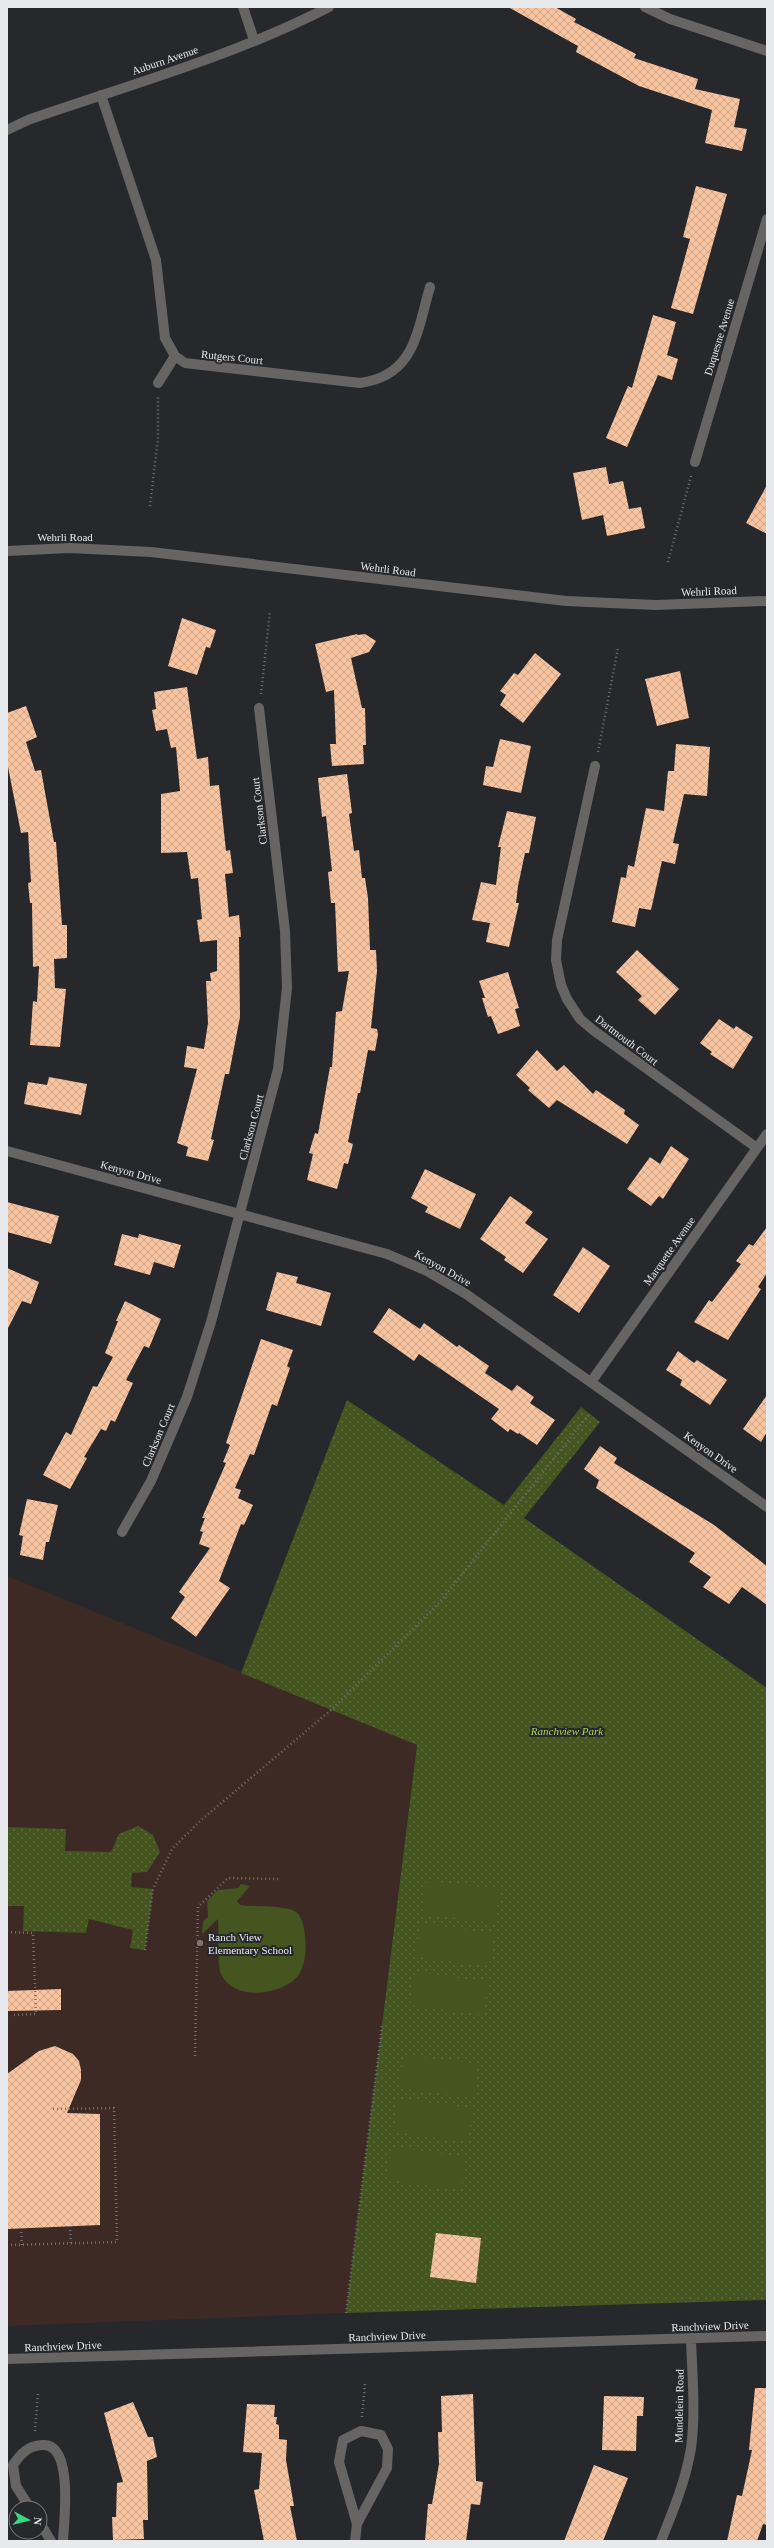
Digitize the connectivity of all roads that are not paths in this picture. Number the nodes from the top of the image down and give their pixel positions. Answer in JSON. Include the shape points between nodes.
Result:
{"nodes":[{"id":1,"x":243,"y":7,"type":"edge"},
{"id":2,"x":329,"y":7,"type":"edge"},
{"id":3,"x":645,"y":7,"type":"edge"},
{"id":4,"x":254,"y":40,"type":"junction"},
{"id":5,"x":767,"y":51,"type":"edge"},
{"id":6,"x":101,"y":95,"type":"junction"},
{"id":7,"x":7,"y":130,"type":"edge"},
{"id":8,"x":767,"y":219,"type":"edge"},
{"id":9,"x":430,"y":287,"type":"dead end"},
{"id":10,"x":175,"y":356,"type":"junction"},
{"id":11,"x":158,"y":383,"type":"road end"},
{"id":12,"x":695,"y":462,"type":"road end"},
{"id":13,"x":7,"y":551,"type":"edge"},
{"id":14,"x":767,"y":601,"type":"edge"},
{"id":15,"x":259,"y":708,"type":"road end"},
{"id":16,"x":595,"y":766,"type":"road end"},
{"id":17,"x":767,"y":1134,"type":"edge"},
{"id":18,"x":757,"y":1148,"type":"junction"},
{"id":19,"x":7,"y":1151,"type":"edge"},
{"id":20,"x":240,"y":1214,"type":"junction"},
{"id":21,"x":591,"y":1382,"type":"junction"},
{"id":22,"x":767,"y":1507,"type":"edge"},
{"id":23,"x":122,"y":1532,"type":"dead end"},
{"id":24,"x":767,"y":2336,"type":"edge"},
{"id":25,"x":692,"y":2338,"type":"junction"},
{"id":26,"x":7,"y":2359,"type":"edge"},
{"id":27,"x":25,"y":2500,"type":"edge"},
{"id":28,"x":357,"y":2524,"type":"junction"},
{"id":29,"x":63,"y":2541,"type":"edge"},
{"id":30,"x":355,"y":2541,"type":"edge"},
{"id":31,"x":661,"y":2541,"type":"edge"}],
"edges":[{"from":1,"to":4,"type":"street"},
{"from":2,"to":4,"type":"street","name":"Auburn Avenue","via":[[297,24]]},
{"from":3,"to":5,"type":"street","via":[[670,19]]},
{"from":4,"to":6,"type":"street","name":"Auburn Avenue"},
{"from":6,"to":7,"type":"street","name":"Auburn Avenue"},
{"from":6,"to":10,"type":"street","via":[[156,260],[165,338]]},
{"from":8,"to":12,"type":"street","name":"Duquesne Avenue"},
{"from":9,"to":10,"type":"street","name":"Rutgers Court","via":[[409,355],[396,370],[374,381],[360,383],[200,367],[185,363]]},
{"from":10,"to":11,"type":"street"},
{"from":13,"to":14,"type":"street","name":"Wehrli Road","via":[[70,548],[151,552],[566,601],[656,605]]},
{"from":15,"to":20,"type":"street","name":"Clarkson Court","via":[[285,931],[286,988],[278,1069]]},
{"from":16,"to":18,"type":"street","name":"Dartmouth Court","via":[[558,940],[558,972],[567,999],[580,1019],[593,1030]]},
{"from":17,"to":18,"type":"street","name":"Marquette Avenue"},
{"from":18,"to":21,"type":"street","name":"Marquette Avenue"},
{"from":19,"to":20,"type":"street","name":"Kenyon Drive"},
{"from":20,"to":21,"type":"street","name":"Kenyon Drive","via":[[387,1254],[427,1271],[466,1294]]},
{"from":20,"to":23,"type":"street","name":"Clarkson Court","via":[[211,1322],[187,1397],[151,1481]]},
{"from":21,"to":22,"type":"street","name":"Kenyon Drive"},
{"from":24,"to":25,"type":"street","name":"Ranchview Drive"},
{"from":25,"to":26,"type":"street","name":"Ranchview Drive"},
{"from":25,"to":31,"type":"street","name":"Mundelein Road","via":[[691,2449],[682,2487]]},
{"from":27,"to":29,"type":"street","via":[[16,2486],[13,2464],[20,2454],[34,2446],[47,2445],[58,2452],[65,2469]]},
{"from":28,"to":28,"type":"street","via":[[387,2468],[388,2449],[381,2435],[361,2431],[343,2440],[339,2462]]},
{"from":28,"to":30,"type":"street"}]}
